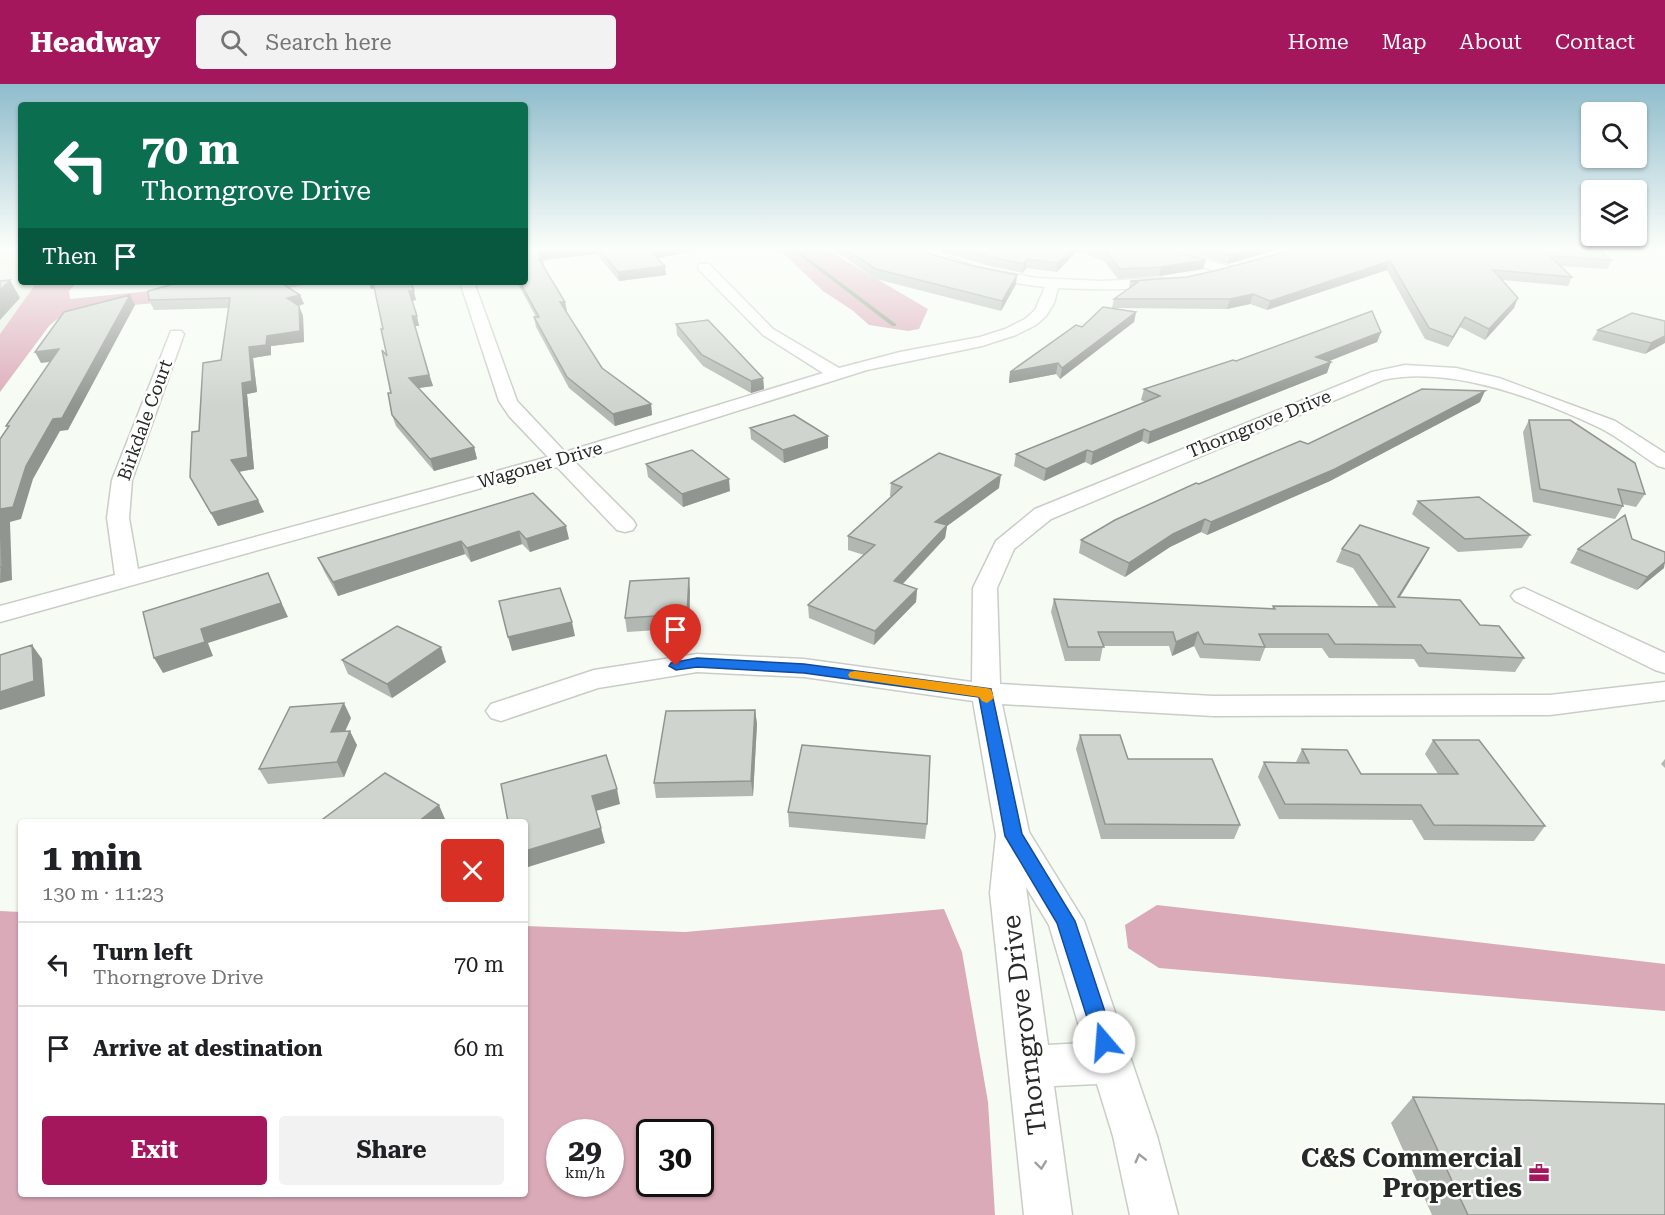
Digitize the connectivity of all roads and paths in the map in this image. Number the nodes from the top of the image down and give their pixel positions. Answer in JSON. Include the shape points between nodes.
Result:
{"nodes":[{"id":1,"x":473,"y":301,"type":"edge"},
{"id":2,"x":737,"y":301,"type":"edge"},
{"id":3,"x":1048,"y":301,"type":"edge"},
{"id":4,"x":176,"y":334,"type":"dead end"},
{"id":5,"x":837,"y":374,"type":"junction"},
{"id":6,"x":561,"y":460,"type":"junction"},
{"id":7,"x":1665,"y":462,"type":"edge"},
{"id":8,"x":625,"y":525,"type":"dead end"},
{"id":9,"x":128,"y":578,"type":"junction"},
{"id":10,"x":1524,"y":596,"type":"dead end"},
{"id":11,"x":0,"y":614,"type":"edge"},
{"id":12,"x":1665,"y":664,"type":"edge"},
{"id":13,"x":1665,"y":692,"type":"edge"},
{"id":14,"x":986,"y":693,"type":"junction"},
{"id":15,"x":501,"y":711,"type":"dead end"},
{"id":16,"x":1013,"y":836,"type":"junction"},
{"id":17,"x":1111,"y":1062,"type":"junction"},
{"id":18,"x":1029,"y":1067,"type":"junction"},
{"id":19,"x":1048,"y":1215,"type":"edge"},
{"id":20,"x":1154,"y":1215,"type":"edge"}],
"edges":[{"from":1,"to":6,"type":"street","via":[[508,401]]},
{"from":2,"to":5,"type":"street","via":[[768,332]]},
{"from":3,"to":5,"type":"street","name":"Wagoner Drive","via":[[1041,314],[1021,328],[978,342],[889,359]]},
{"from":4,"to":9,"type":"street","name":"Birkdale Court","via":[[122,480],[118,518]]},
{"from":5,"to":6,"type":"street","name":"Wagoner Drive"},
{"from":6,"to":8,"type":"street"},
{"from":6,"to":9,"type":"street","name":"Wagoner Drive"},
{"from":7,"to":14,"type":"street","name":"Thorngrove Drive","via":[[1608,425],[1493,382],[1456,373],[1405,370],[1378,376],[1042,514],[1004,546],[985,588]]},
{"from":9,"to":11,"type":"street","name":"Wagoner Drive"},
{"from":10,"to":12,"type":"street"},
{"from":13,"to":14,"type":"street","via":[[1550,705],[1213,706]]},
{"from":14,"to":15,"type":"street","via":[[804,668],[697,663],[594,679]]},
{"from":14,"to":16,"type":"street","name":"Thorngrove Drive"},
{"from":16,"to":17,"type":"street","name":"Thorngrove Drive","via":[[1066,921]]},
{"from":16,"to":18,"type":"street","name":"Thorngrove Drive","via":[[1008,893]]},
{"from":17,"to":18,"type":"street"},
{"from":20,"to":17,"type":"street","name":"Thorngrove Drive","one_way":true},
{"from":18,"to":19,"type":"street","name":"Thorngrove Drive","one_way":true}]}
